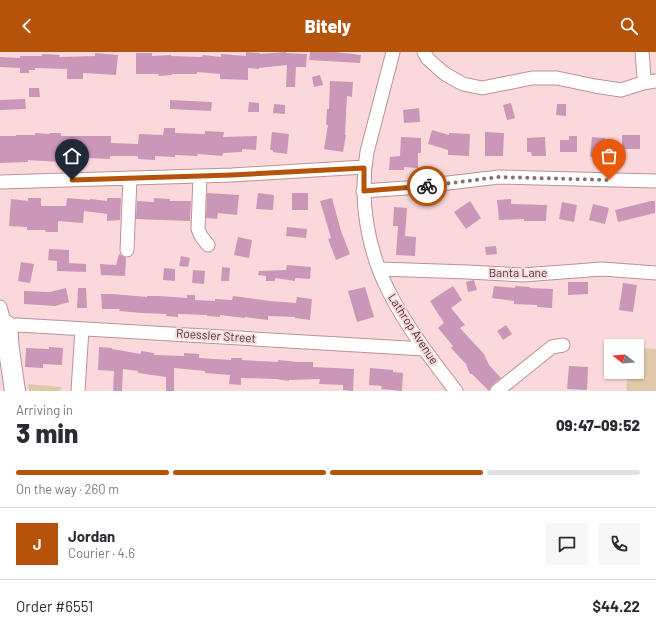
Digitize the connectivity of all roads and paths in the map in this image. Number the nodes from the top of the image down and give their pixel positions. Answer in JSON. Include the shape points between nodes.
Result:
{"nodes":[{"id":1,"x":393,"y":52,"type":"edge"},
{"id":2,"x":424,"y":52,"type":"edge"},
{"id":3,"x":642,"y":52,"type":"edge"},
{"id":4,"x":656,"y":81,"type":"edge"},
{"id":5,"x":643,"y":83,"type":"junction"},
{"id":6,"x":364,"y":168,"type":"junction"},
{"id":7,"x":200,"y":176,"type":"junction"},
{"id":8,"x":130,"y":178,"type":"junction"},
{"id":9,"x":656,"y":181,"type":"edge"},
{"id":10,"x":0,"y":182,"type":"edge"},
{"id":11,"x":364,"y":191,"type":"junction"},
{"id":12,"x":208,"y":244,"type":"dead end"},
{"id":13,"x":126,"y":250,"type":"dead end"},
{"id":14,"x":379,"y":269,"type":"junction"},
{"id":15,"x":656,"y":273,"type":"edge"},
{"id":16,"x":0,"y":307,"type":"edge"},
{"id":17,"x":7,"y":326,"type":"junction"},
{"id":18,"x":82,"y":329,"type":"junction"},
{"id":19,"x":563,"y":345,"type":"dead end"},
{"id":20,"x":424,"y":349,"type":"junction"},
{"id":21,"x":15,"y":391,"type":"edge"},
{"id":22,"x":78,"y":391,"type":"edge"},
{"id":23,"x":456,"y":391,"type":"edge"},
{"id":24,"x":497,"y":391,"type":"edge"}],
"edges":[{"from":1,"to":6,"type":"street","name":"Lathrop Avenue"},
{"from":2,"to":5,"type":"street","via":[[445,74],[463,84],[482,88],[532,78],[557,78],[621,90]]},
{"from":3,"to":5,"type":"street"},
{"from":4,"to":5,"type":"street"},
{"from":6,"to":7,"type":"street"},
{"from":6,"to":11,"type":"street","name":"Lathrop Avenue"},
{"from":7,"to":8,"type":"street"},
{"from":7,"to":12,"type":"street","via":[[198,229]]},
{"from":8,"to":10,"type":"street"},
{"from":8,"to":13,"type":"street"},
{"from":9,"to":11,"type":"street","via":[[499,177]]},
{"from":11,"to":14,"type":"street","name":"Lathrop Avenue","via":[[370,239]]},
{"from":14,"to":15,"type":"street","name":"Banta Lane","via":[[523,275],[602,269]]},
{"from":14,"to":20,"type":"street","name":"Lathrop Avenue","via":[[405,320]]},
{"from":16,"to":17,"type":"street"},
{"from":17,"to":18,"type":"street","name":"Roessler Street"},
{"from":17,"to":21,"type":"highway"},
{"from":18,"to":20,"type":"street","name":"Roessler Street"},
{"from":18,"to":22,"type":"street"},
{"from":19,"to":24,"type":"street","via":[[552,347]]},
{"from":20,"to":23,"type":"street","name":"Lathrop Avenue"}]}
